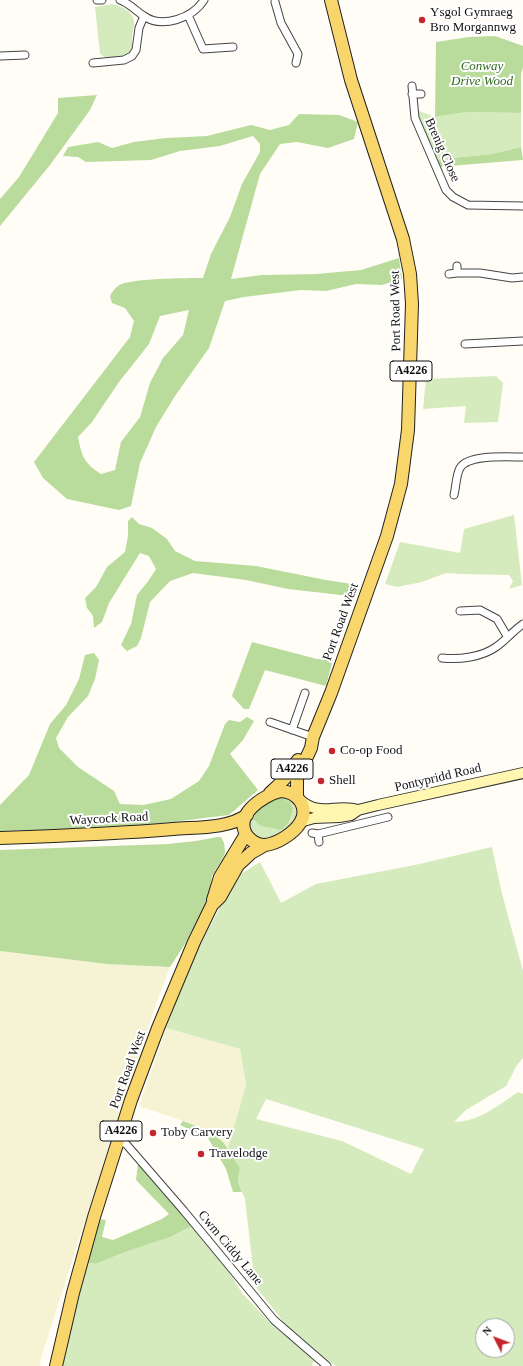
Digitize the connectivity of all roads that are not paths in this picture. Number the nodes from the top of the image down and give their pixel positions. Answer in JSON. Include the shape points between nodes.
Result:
{"nodes":[{"id":1,"x":97,"y":0,"type":"edge"},
{"id":2,"x":102,"y":0,"type":"edge"},
{"id":3,"x":120,"y":0,"type":"edge"},
{"id":4,"x":204,"y":0,"type":"edge"},
{"id":5,"x":331,"y":0,"type":"edge"},
{"id":6,"x":274,"y":1,"type":"edge"},
{"id":7,"x":188,"y":15,"type":"junction"},
{"id":8,"x":144,"y":16,"type":"junction"},
{"id":9,"x":233,"y":47,"type":"dead end"},
{"id":10,"x":25,"y":55,"type":"dead end"},
{"id":11,"x":0,"y":56,"type":"edge"},
{"id":12,"x":93,"y":63,"type":"dead end"},
{"id":13,"x":296,"y":63,"type":"dead end"},
{"id":14,"x":412,"y":86,"type":"dead end"},
{"id":15,"x":412,"y":94,"type":"junction"},
{"id":16,"x":421,"y":94,"type":"dead end"},
{"id":17,"x":523,"y":206,"type":"edge"},
{"id":18,"x":454,"y":271,"type":"dead end"},
{"id":19,"x":523,"y":277,"type":"edge"},
{"id":20,"x":523,"y":341,"type":"edge"},
{"id":21,"x":464,"y":344,"type":"dead end"},
{"id":22,"x":523,"y":457,"type":"edge"},
{"id":23,"x":454,"y":495,"type":"dead end"},
{"id":24,"x":460,"y":611,"type":"dead end"},
{"id":25,"x":523,"y":624,"type":"edge"},
{"id":26,"x":507,"y":636,"type":"junction"},
{"id":27,"x":442,"y":658,"type":"dead end"},
{"id":28,"x":305,"y":693,"type":"dead end"},
{"id":29,"x":270,"y":722,"type":"dead end"},
{"id":30,"x":292,"y":730,"type":"junction"},
{"id":31,"x":313,"y":738,"type":"junction"},
{"id":32,"x":523,"y":773,"type":"edge"},
{"id":33,"x":266,"y":797,"type":"junction"},
{"id":34,"x":298,"y":798,"type":"junction"},
{"id":35,"x":378,"y":805,"type":"junction"},
{"id":36,"x":358,"y":810,"type":"junction"},
{"id":37,"x":247,"y":815,"type":"junction"},
{"id":38,"x":300,"y":822,"type":"junction"},
{"id":39,"x":220,"y":825,"type":"junction"},
{"id":40,"x":245,"y":833,"type":"junction"},
{"id":41,"x":0,"y":838,"type":"edge"},
{"id":42,"x":319,"y":842,"type":"dead end"},
{"id":43,"x":265,"y":845,"type":"junction"},
{"id":44,"x":212,"y":905,"type":"junction"},
{"id":45,"x":118,"y":1140,"type":"junction"},
{"id":46,"x":56,"y":1366,"type":"edge"},
{"id":47,"x":327,"y":1366,"type":"edge"}],
"edges":[{"from":1,"to":2,"type":"street"},
{"from":3,"to":8,"type":"street"},
{"from":4,"to":7,"type":"street"},
{"from":5,"to":31,"type":"main road","name":"Port Road West","number":"A4226","via":[[351,80],[406,248],[412,291],[412,326],[407,443],[397,503]]},
{"from":6,"to":13,"type":"street","via":[[281,23],[298,54]]},
{"from":7,"to":8,"type":"street","via":[[165,21]]},
{"from":7,"to":9,"type":"street","via":[[203,49]]},
{"from":8,"to":12,"type":"street","via":[[138,28],[136,50],[132,56],[124,60]]},
{"from":10,"to":11,"type":"street"},
{"from":14,"to":15,"type":"street","name":"Brenig Close"},
{"from":15,"to":16,"type":"street"},
{"from":15,"to":17,"type":"street","name":"Brenig Close","via":[[415,118],[446,190],[468,205]]},
{"from":18,"to":19,"type":"street"},
{"from":20,"to":21,"type":"street"},
{"from":22,"to":23,"type":"street","via":[[484,458],[465,462],[460,468]]},
{"from":24,"to":26,"type":"street","via":[[480,610],[497,619]]},
{"from":25,"to":26,"type":"street"},
{"from":26,"to":27,"type":"street","via":[[496,647],[481,654],[456,660]]},
{"from":28,"to":30,"type":"street"},
{"from":29,"to":30,"type":"street"},
{"from":30,"to":31,"type":"street"},
{"from":31,"to":33,"type":"main road","name":"Port Road West","number":"A4226","via":[[290,774]]},
{"from":31,"to":34,"type":"main road","name":"Port Road West","number":"A4226","via":[[297,778]]},
{"from":32,"to":35,"type":"main road","name":"Pontypridd Road"},
{"from":33,"to":34,"type":"main road","via":[[281,791],[289,792]]},
{"from":33,"to":37,"type":"main road","via":[[255,804]]},
{"from":34,"to":36,"type":"main road","name":"Pontypridd Road","via":[[310,807],[318,809],[350,807]]},
{"from":34,"to":38,"type":"main road","via":[[303,807]]},
{"from":35,"to":36,"type":"main road","name":"Pontypridd Road"},
{"from":35,"to":42,"type":"street","via":[[385,818],[315,834]]},
{"from":36,"to":38,"type":"main road","name":"Pontypridd Road","via":[[351,815],[314,818]]},
{"from":37,"to":39,"type":"main road","name":"Waycock Road","via":[[237,821]]},
{"from":37,"to":40,"type":"main road"},
{"from":38,"to":43,"type":"main road","via":[[282,838]]},
{"from":39,"to":40,"type":"main road","name":"Waycock Road"},
{"from":39,"to":41,"type":"main road","name":"Waycock Road","via":[[132,833]]},
{"from":40,"to":43,"type":"main road","via":[[254,842]]},
{"from":40,"to":44,"type":"main road","name":"Port Road West","number":"A4226","via":[[220,877]]},
{"from":43,"to":44,"type":"main road","name":"Port Road West","number":"A4226","via":[[243,860],[220,897]]},
{"from":44,"to":45,"type":"main road","name":"Port Road West","number":"A4226","via":[[158,1028]]},
{"from":45,"to":46,"type":"main road","name":"Port Road West","number":"A4226","via":[[73,1293]]},
{"from":45,"to":47,"type":"street","name":"Cwm Ciddy Lane","via":[[126,1144],[166,1190],[274,1320]]}]}
